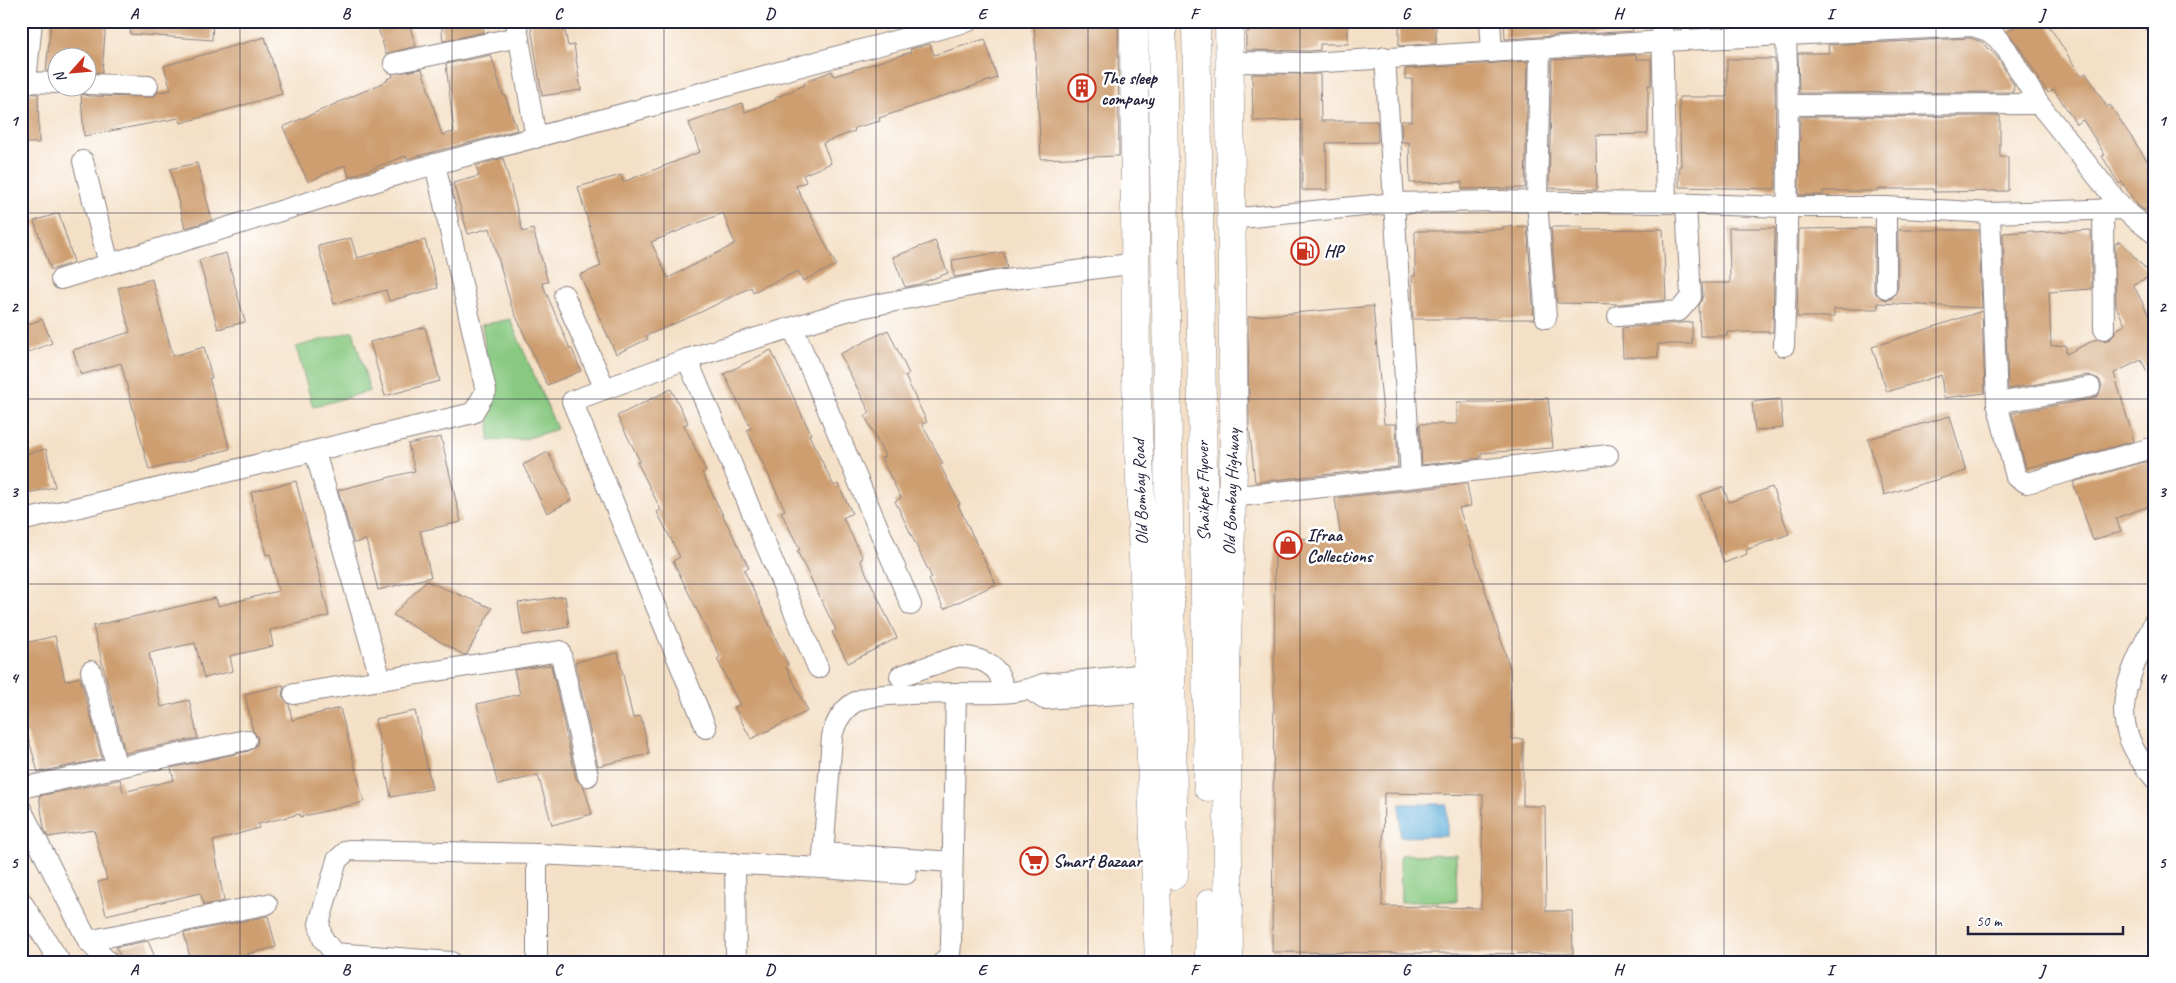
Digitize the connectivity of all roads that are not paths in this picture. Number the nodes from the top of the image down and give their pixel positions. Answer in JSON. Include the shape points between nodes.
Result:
{"nodes":[{"id":1,"x":32,"y":21,"type":"edge"},
{"id":2,"x":969,"y":21,"type":"edge"},
{"id":3,"x":1134,"y":21,"type":"edge"},
{"id":4,"x":1162,"y":21,"type":"edge"},
{"id":5,"x":1196,"y":21,"type":"edge"},
{"id":6,"x":1229,"y":21,"type":"edge"},
{"id":7,"x":1490,"y":21,"type":"edge"},
{"id":8,"x":1662,"y":21,"type":"edge"},
{"id":9,"x":1807,"y":28,"type":"edge"},
{"id":10,"x":517,"y":29,"type":"edge"},
{"id":11,"x":1786,"y":36,"type":"junction"},
{"id":12,"x":1664,"y":41,"type":"junction"},
{"id":13,"x":1540,"y":49,"type":"junction"},
{"id":14,"x":1492,"y":52,"type":"junction"},
{"id":15,"x":1386,"y":58,"type":"junction"},
{"id":16,"x":1228,"y":62,"type":"junction"},
{"id":17,"x":394,"y":63,"type":"dead end"},
{"id":18,"x":48,"y":83,"type":"edge"},
{"id":19,"x":98,"y":84,"type":"edge"},
{"id":20,"x":148,"y":86,"type":"dead end"},
{"id":21,"x":2039,"y":104,"type":"junction"},
{"id":22,"x":1789,"y":105,"type":"junction"},
{"id":23,"x":536,"y":138,"type":"junction"},
{"id":24,"x":83,"y":161,"type":"dead end"},
{"id":25,"x":435,"y":164,"type":"junction"},
{"id":26,"x":1538,"y":201,"type":"junction"},
{"id":27,"x":1395,"y":203,"type":"junction"},
{"id":28,"x":1666,"y":203,"type":"junction"},
{"id":29,"x":1686,"y":204,"type":"junction"},
{"id":30,"x":1788,"y":207,"type":"junction"},
{"id":31,"x":1886,"y":208,"type":"junction"},
{"id":32,"x":2113,"y":209,"type":"junction"},
{"id":33,"x":1990,"y":213,"type":"junction"},
{"id":34,"x":1230,"y":219,"type":"junction"},
{"id":35,"x":2154,"y":233,"type":"edge"},
{"id":36,"x":1136,"y":263,"type":"junction"},
{"id":37,"x":109,"y":264,"type":"junction"},
{"id":38,"x":62,"y":279,"type":"dead end"},
{"id":39,"x":1886,"y":288,"type":"dead end"},
{"id":40,"x":564,"y":294,"type":"dead end"},
{"id":41,"x":1618,"y":316,"type":"dead end"},
{"id":42,"x":1546,"y":318,"type":"dead end"},
{"id":43,"x":793,"y":328,"type":"junction"},
{"id":44,"x":2104,"y":329,"type":"dead end"},
{"id":45,"x":1784,"y":346,"type":"dead end"},
{"id":46,"x":687,"y":359,"type":"junction"},
{"id":47,"x":2090,"y":387,"type":"dead end"},
{"id":48,"x":605,"y":389,"type":"junction"},
{"id":49,"x":1997,"y":403,"type":"junction"},
{"id":50,"x":2155,"y":447,"type":"edge"},
{"id":51,"x":315,"y":452,"type":"junction"},
{"id":52,"x":1608,"y":455,"type":"dead end"},
{"id":53,"x":1411,"y":477,"type":"junction"},
{"id":54,"x":1231,"y":498,"type":"junction"},
{"id":55,"x":21,"y":521,"type":"edge"},
{"id":56,"x":911,"y":605,"type":"dead end"},
{"id":57,"x":2153,"y":628,"type":"edge"},
{"id":58,"x":818,"y":668,"type":"dead end"},
{"id":59,"x":91,"y":671,"type":"dead end"},
{"id":60,"x":900,"y":676,"type":"dead end"},
{"id":61,"x":381,"y":680,"type":"junction"},
{"id":62,"x":1148,"y":683,"type":"junction"},
{"id":63,"x":1005,"y":692,"type":"junction"},
{"id":64,"x":956,"y":693,"type":"junction"},
{"id":65,"x":294,"y":694,"type":"dead end"},
{"id":66,"x":706,"y":728,"type":"dead end"},
{"id":67,"x":246,"y":740,"type":"dead end"},
{"id":68,"x":117,"y":768,"type":"junction"},
{"id":69,"x":2152,"y":771,"type":"edge"},
{"id":70,"x":588,"y":776,"type":"dead end"},
{"id":71,"x":21,"y":788,"type":"edge"},
{"id":72,"x":21,"y":809,"type":"edge"},
{"id":73,"x":537,"y":854,"type":"junction"},
{"id":74,"x":823,"y":861,"type":"junction"},
{"id":75,"x":952,"y":862,"type":"junction"},
{"id":76,"x":735,"y":863,"type":"junction"},
{"id":77,"x":906,"y":874,"type":"dead end"},
{"id":78,"x":21,"y":901,"type":"edge"},
{"id":79,"x":267,"y":904,"type":"dead end"},
{"id":80,"x":88,"y":941,"type":"junction"},
{"id":81,"x":537,"y":958,"type":"dead end"},
{"id":82,"x":60,"y":962,"type":"edge"},
{"id":83,"x":108,"y":962,"type":"edge"},
{"id":84,"x":451,"y":962,"type":"edge"},
{"id":85,"x":736,"y":962,"type":"edge"},
{"id":86,"x":943,"y":962,"type":"edge"},
{"id":87,"x":1159,"y":962,"type":"edge"},
{"id":88,"x":1175,"y":962,"type":"edge"},
{"id":89,"x":1209,"y":962,"type":"edge"},
{"id":90,"x":1229,"y":962,"type":"edge"}],
"edges":[{"from":1,"to":18,"type":"street","via":[[26,82]]},
{"from":2,"to":23,"type":"street"},
{"from":3,"to":36,"type":"main road","name":"Old Bombay Road"},
{"from":4,"to":88,"type":"main road","name":"Shaikpet Flyover"},
{"from":5,"to":89,"type":"main road","name":"Shaikpet Flyover"},
{"from":6,"to":16,"type":"main road","name":"Old Bombay Highway"},
{"from":7,"to":14,"type":"street"},
{"from":8,"to":12,"type":"street"},
{"from":9,"to":11,"type":"street"},
{"from":9,"to":21,"type":"street","via":[[1972,26],[1988,31],[2006,50]]},
{"from":10,"to":17,"type":"street"},
{"from":10,"to":23,"type":"street"},
{"from":11,"to":12,"type":"street"},
{"from":11,"to":22,"type":"street"},
{"from":12,"to":13,"type":"street"},
{"from":12,"to":28,"type":"street"},
{"from":13,"to":14,"type":"street"},
{"from":13,"to":26,"type":"street"},
{"from":14,"to":15,"type":"street"},
{"from":15,"to":16,"type":"street","via":[[1309,63]]},
{"from":15,"to":27,"type":"street"},
{"from":16,"to":34,"type":"main road","name":"Old Bombay Highway"},
{"from":19,"to":20,"type":"street"},
{"from":21,"to":22,"type":"street"},
{"from":21,"to":32,"type":"street"},
{"from":22,"to":30,"type":"street"},
{"from":23,"to":25,"type":"street"},
{"from":24,"to":37,"type":"street"},
{"from":25,"to":37,"type":"street"},
{"from":25,"to":51,"type":"street","via":[[486,391],[472,413]]},
{"from":26,"to":27,"type":"street"},
{"from":26,"to":28,"type":"street"},
{"from":26,"to":42,"type":"street"},
{"from":27,"to":34,"type":"street"},
{"from":27,"to":53,"type":"street"},
{"from":28,"to":29,"type":"street"},
{"from":29,"to":30,"type":"street"},
{"from":29,"to":41,"type":"street","via":[[1691,297],[1680,311]]},
{"from":30,"to":31,"type":"street"},
{"from":30,"to":45,"type":"street"},
{"from":31,"to":33,"type":"street"},
{"from":31,"to":39,"type":"street"},
{"from":32,"to":33,"type":"street"},
{"from":32,"to":35,"type":"street"},
{"from":32,"to":44,"type":"street"},
{"from":33,"to":49,"type":"street"},
{"from":34,"to":54,"type":"main road","name":"Old Bombay Highway","via":[[1234,442]]},
{"from":36,"to":43,"type":"street","via":[[991,282],[850,310]]},
{"from":36,"to":62,"type":"main road","name":"Old Bombay Road","via":[[1136,378]]},
{"from":37,"to":38,"type":"street"},
{"from":40,"to":48,"type":"street"},
{"from":43,"to":46,"type":"street"},
{"from":43,"to":56,"type":"street"},
{"from":46,"to":48,"type":"street"},
{"from":46,"to":58,"type":"street"},
{"from":47,"to":49,"type":"street"},
{"from":48,"to":66,"type":"street","via":[[572,401]]},
{"from":49,"to":50,"type":"street","via":[[2016,477],[2022,482],[2034,482]]},
{"from":51,"to":55,"type":"street"},
{"from":51,"to":61,"type":"street"},
{"from":52,"to":53,"type":"street"},
{"from":53,"to":54,"type":"street"},
{"from":54,"to":90,"type":"main road","name":"Old Bombay Highway","via":[[1226,668]]},
{"from":57,"to":69,"type":"street","via":[[2131,672],[2124,700],[2124,727]]},
{"from":59,"to":68,"type":"street"},
{"from":60,"to":63,"type":"street","via":[[966,656],[982,661],[997,672]]},
{"from":61,"to":65,"type":"street"},
{"from":61,"to":70,"type":"street","via":[[560,651]]},
{"from":62,"to":63,"type":"street","via":[[1044,699],[1030,690]]},
{"from":62,"to":87,"type":"main road","name":"Old Bombay Road"},
{"from":63,"to":64,"type":"street"},
{"from":64,"to":74,"type":"street","via":[[874,696],[861,699],[840,716],[832,736]]},
{"from":64,"to":75,"type":"street"},
{"from":67,"to":68,"type":"street"},
{"from":68,"to":71,"type":"street"},
{"from":72,"to":80,"type":"street"},
{"from":73,"to":76,"type":"street"},
{"from":73,"to":81,"type":"street"},
{"from":73,"to":84,"type":"street","via":[[348,850],[337,860],[319,924],[327,947],[334,954]]},
{"from":74,"to":75,"type":"street"},
{"from":74,"to":76,"type":"street"},
{"from":74,"to":77,"type":"street"},
{"from":75,"to":86,"type":"street","via":[[950,954]]},
{"from":76,"to":85,"type":"street"},
{"from":78,"to":82,"type":"street"},
{"from":79,"to":80,"type":"street"},
{"from":80,"to":83,"type":"street"}]}
